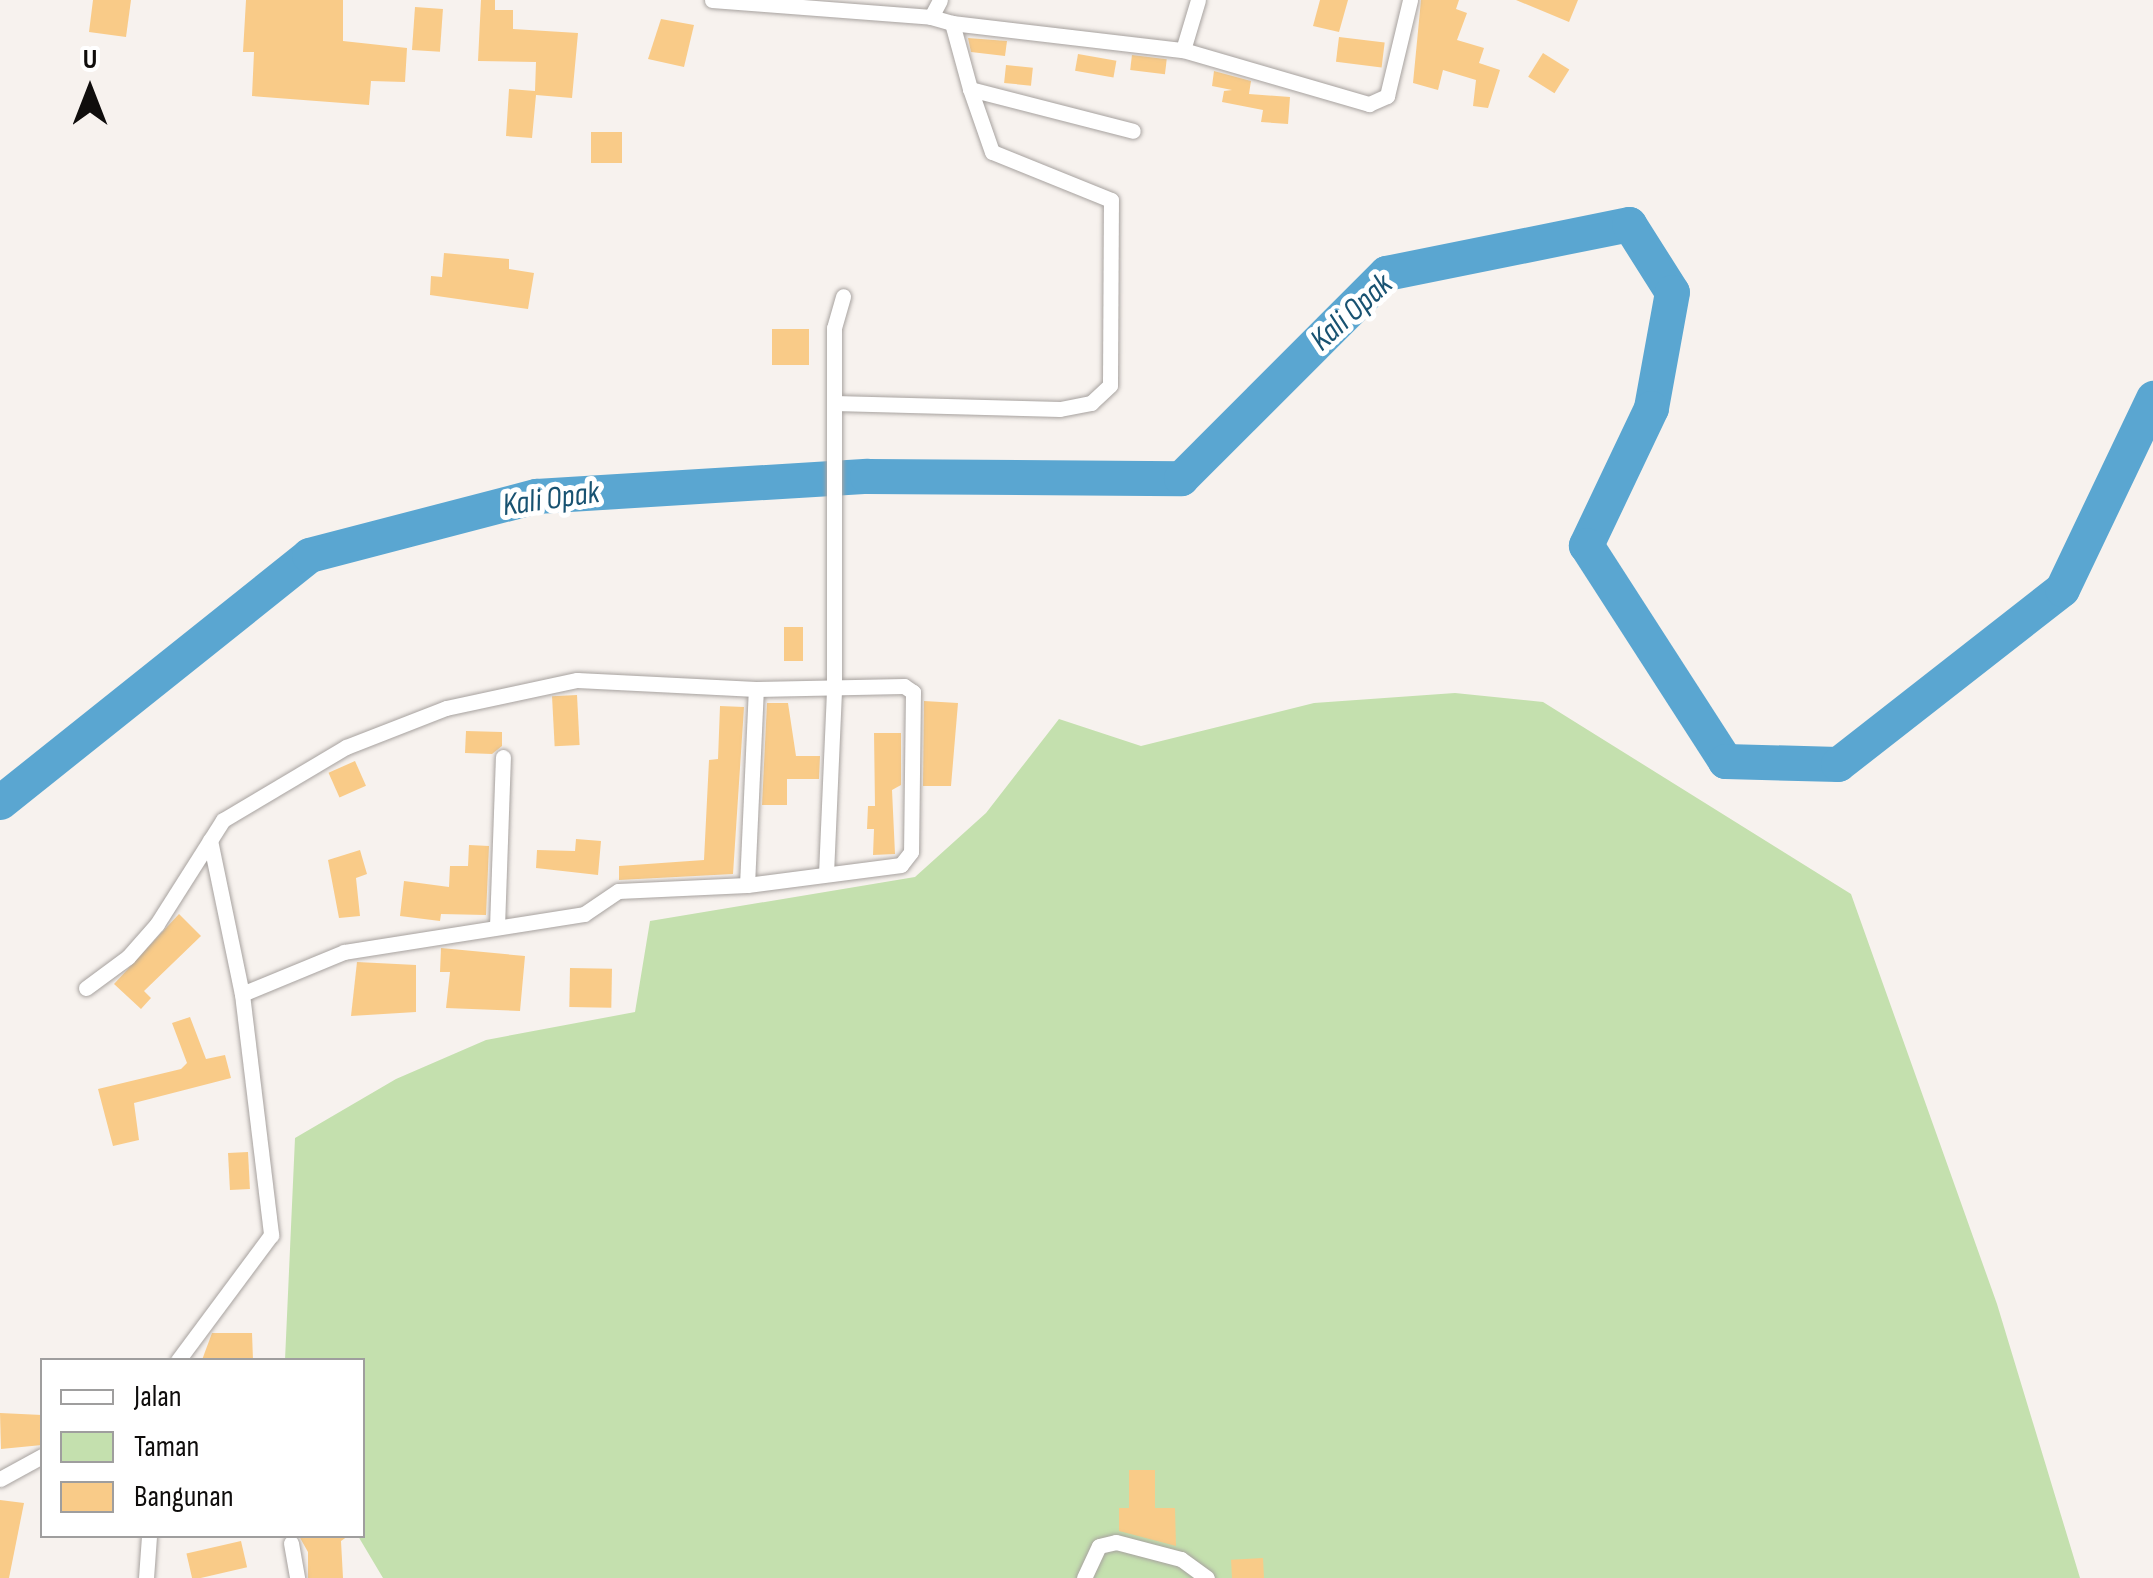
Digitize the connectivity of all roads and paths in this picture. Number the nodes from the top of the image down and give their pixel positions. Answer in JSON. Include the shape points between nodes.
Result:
{"nodes":[{"id":1,"x":712,"y":0,"type":"edge"},
{"id":2,"x":940,"y":0,"type":"edge"},
{"id":3,"x":1198,"y":0,"type":"edge"},
{"id":4,"x":1410,"y":0,"type":"edge"},
{"id":5,"x":931,"y":16,"type":"junction"},
{"id":6,"x":952,"y":24,"type":"junction"},
{"id":7,"x":1183,"y":50,"type":"junction"},
{"id":8,"x":970,"y":89,"type":"junction"},
{"id":9,"x":1133,"y":130,"type":"dead end"},
{"id":10,"x":843,"y":296,"type":"dead end"},
{"id":11,"x":834,"y":404,"type":"junction"},
{"id":12,"x":756,"y":688,"type":"junction"},
{"id":13,"x":834,"y":688,"type":"junction"},
{"id":14,"x":504,"y":757,"type":"dead end"},
{"id":15,"x":210,"y":840,"type":"junction"},
{"id":16,"x":826,"y":874,"type":"junction"},
{"id":17,"x":747,"y":885,"type":"junction"},
{"id":18,"x":496,"y":928,"type":"junction"},
{"id":19,"x":86,"y":988,"type":"dead end"},
{"id":20,"x":242,"y":994,"type":"junction"},
{"id":21,"x":180,"y":1358,"type":"edge"},
{"id":22,"x":40,"y":1457,"type":"edge"},
{"id":23,"x":0,"y":1479,"type":"edge"},
{"id":24,"x":149,"y":1538,"type":"edge"},
{"id":25,"x":291,"y":1543,"type":"dead end"},
{"id":26,"x":146,"y":1578,"type":"edge"},
{"id":27,"x":298,"y":1578,"type":"edge"},
{"id":28,"x":1084,"y":1578,"type":"edge"},
{"id":29,"x":1207,"y":1578,"type":"edge"}],
"edges":[{"from":1,"to":5,"type":"street"},
{"from":2,"to":5,"type":"street"},
{"from":3,"to":7,"type":"street"},
{"from":4,"to":7,"type":"street","via":[[1388,96],[1380,103]]},
{"from":5,"to":6,"type":"street"},
{"from":6,"to":7,"type":"street"},
{"from":6,"to":8,"type":"street"},
{"from":8,"to":9,"type":"street"},
{"from":8,"to":11,"type":"street","via":[[992,152],[1111,200],[1110,385],[1091,402],[1060,410]]},
{"from":10,"to":11,"type":"street","via":[[834,328]]},
{"from":11,"to":13,"type":"street"},
{"from":12,"to":13,"type":"street"},
{"from":12,"to":15,"type":"street","via":[[577,680],[446,708],[346,747],[223,820]]},
{"from":12,"to":17,"type":"street"},
{"from":13,"to":16,"type":"street"},
{"from":13,"to":16,"type":"street","via":[[904,686],[913,692],[911,852],[901,865]]},
{"from":14,"to":18,"type":"street"},
{"from":15,"to":19,"type":"street","via":[[158,924],[128,958]]},
{"from":15,"to":20,"type":"street"},
{"from":16,"to":17,"type":"street"},
{"from":17,"to":18,"type":"street","via":[[618,891],[584,914]]},
{"from":18,"to":20,"type":"street","via":[[344,952]]},
{"from":20,"to":21,"type":"street","via":[[272,1235]]},
{"from":22,"to":23,"type":"street"},
{"from":24,"to":26,"type":"street"},
{"from":25,"to":27,"type":"street"},
{"from":28,"to":29,"type":"street","via":[[1099,1546],[1116,1542],[1181,1558]]}]}
